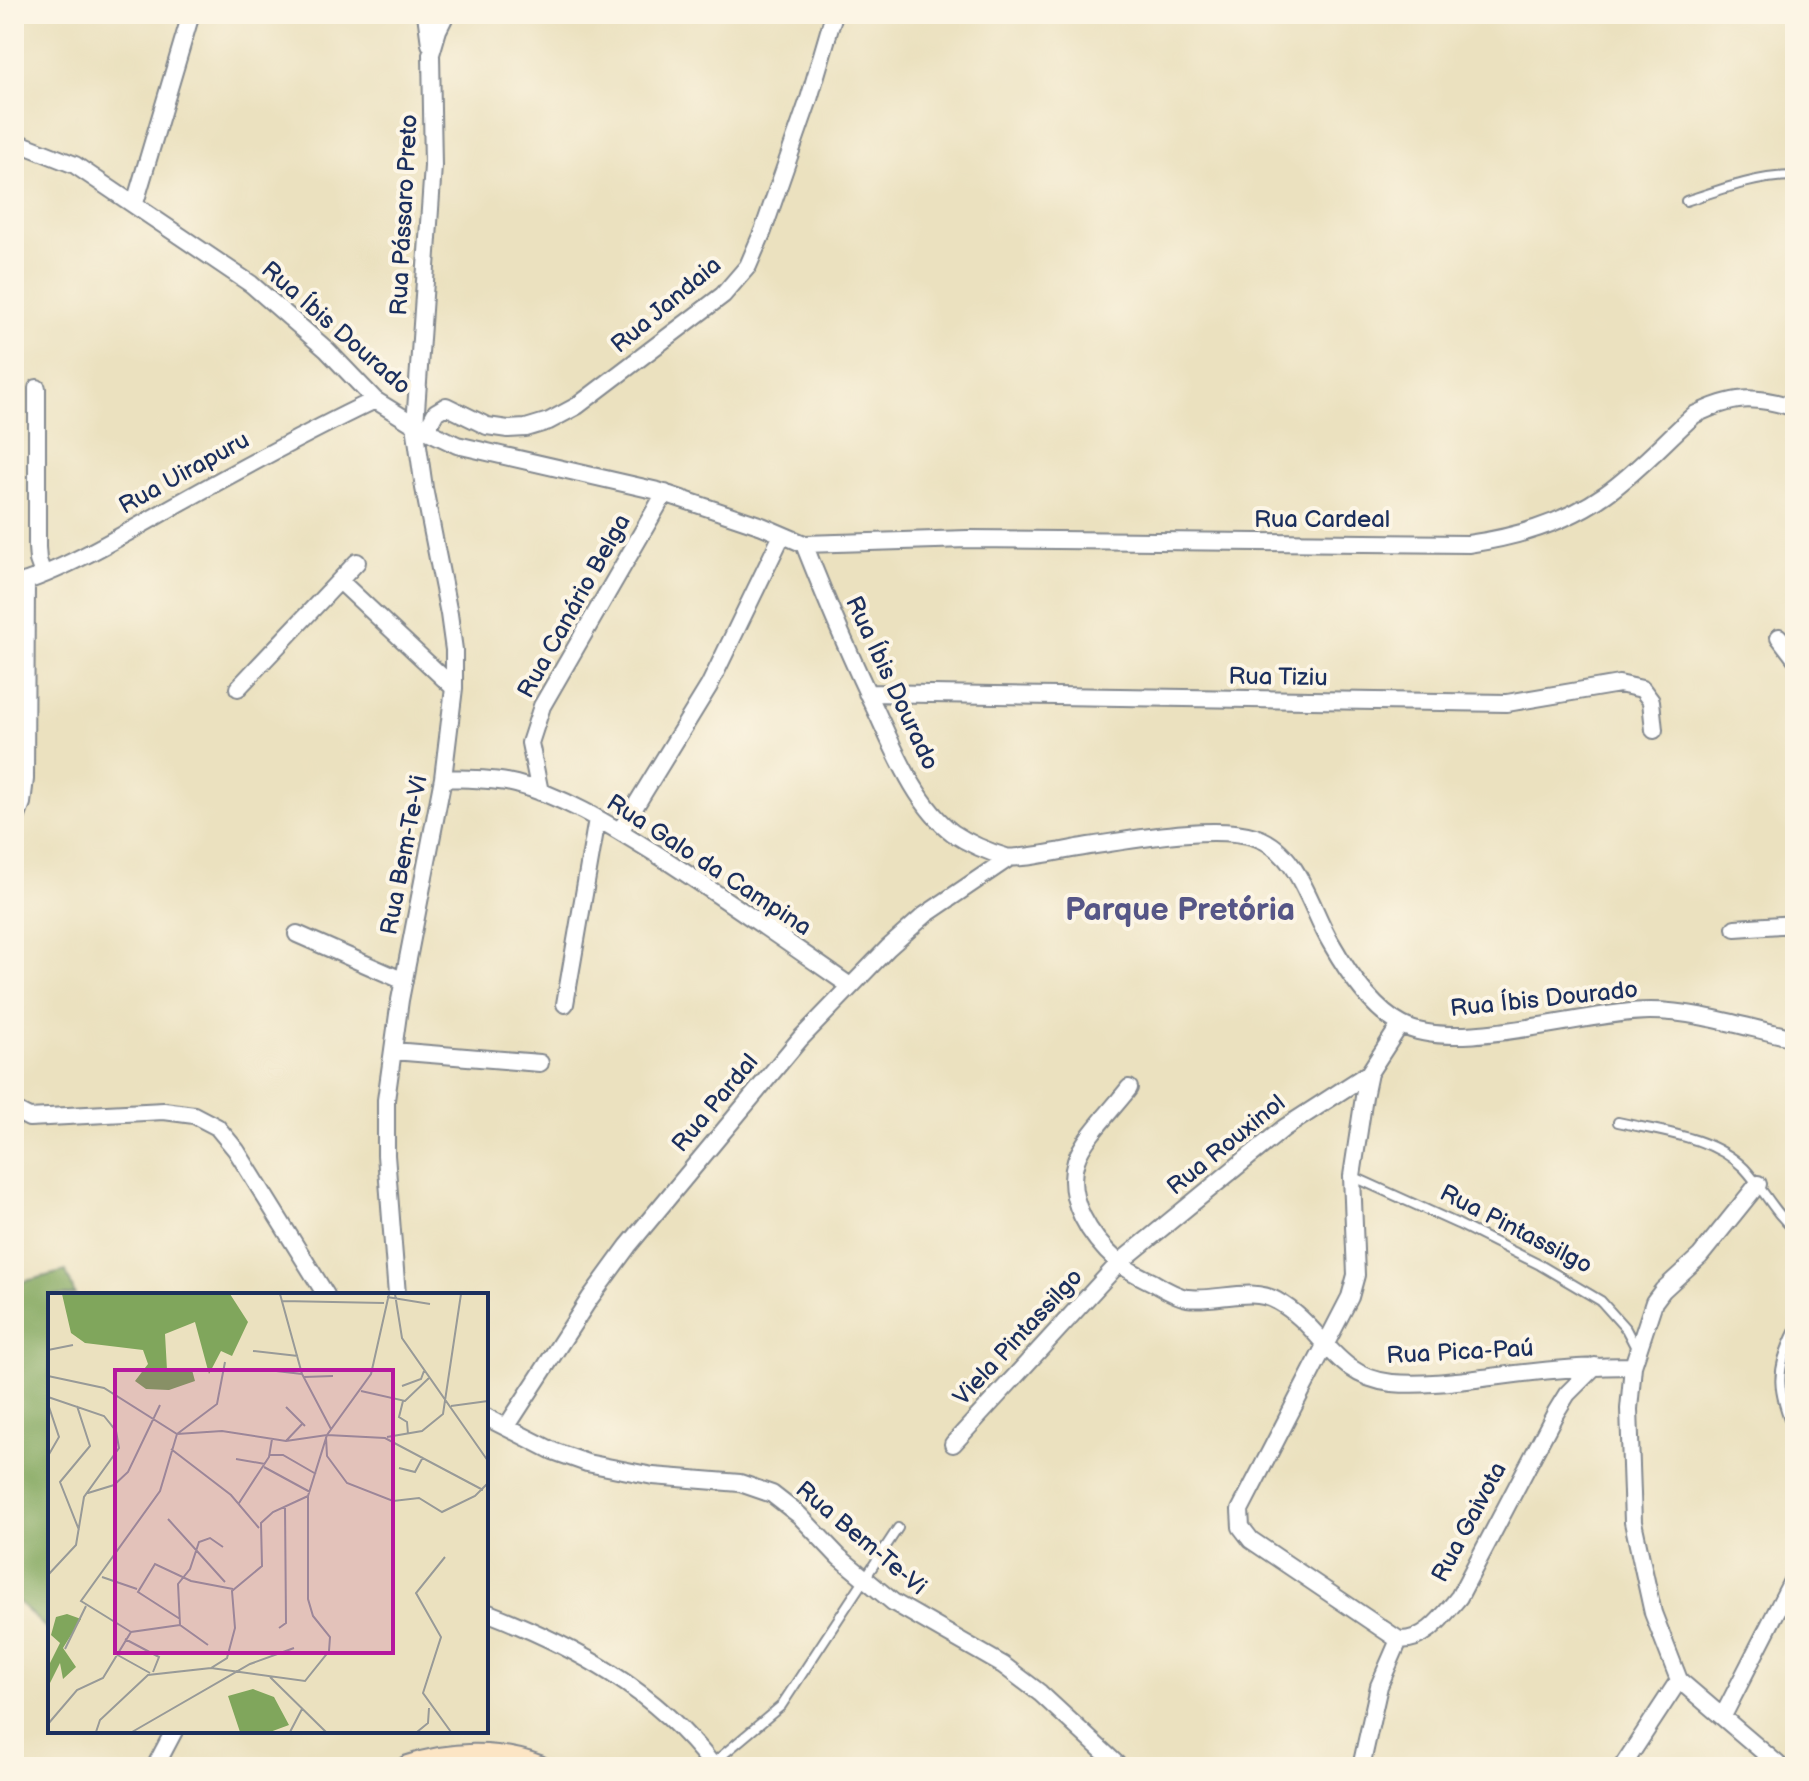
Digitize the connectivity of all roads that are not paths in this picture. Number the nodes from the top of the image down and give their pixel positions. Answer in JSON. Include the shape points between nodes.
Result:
{"nodes":[{"id":1,"x":191,"y":14,"type":"edge"},
{"id":2,"x":426,"y":14,"type":"edge"},
{"id":3,"x":446,"y":14,"type":"edge"},
{"id":4,"x":834,"y":14,"type":"edge"},
{"id":5,"x":431,"y":54,"type":"junction"},
{"id":6,"x":14,"y":141,"type":"edge"},
{"id":7,"x":1795,"y":176,"type":"edge"},
{"id":8,"x":1686,"y":201,"type":"dead end"},
{"id":9,"x":135,"y":203,"type":"junction"},
{"id":10,"x":37,"y":388,"type":"dead end"},
{"id":11,"x":375,"y":400,"type":"junction"},
{"id":12,"x":1795,"y":408,"type":"edge"},
{"id":13,"x":420,"y":428,"type":"junction"},
{"id":14,"x":665,"y":493,"type":"junction"},
{"id":15,"x":782,"y":535,"type":"junction"},
{"id":16,"x":804,"y":544,"type":"junction"},
{"id":17,"x":357,"y":562,"type":"dead end"},
{"id":18,"x":43,"y":574,"type":"junction"},
{"id":19,"x":340,"y":581,"type":"junction"},
{"id":20,"x":20,"y":583,"type":"edge"},
{"id":21,"x":1779,"y":637,"type":"dead end"},
{"id":22,"x":1795,"y":658,"type":"edge"},
{"id":23,"x":238,"y":688,"type":"dead end"},
{"id":24,"x":454,"y":688,"type":"junction"},
{"id":25,"x":867,"y":693,"type":"junction"},
{"id":26,"x":1654,"y":730,"type":"dead end"},
{"id":27,"x":443,"y":778,"type":"junction"},
{"id":28,"x":540,"y":792,"type":"junction"},
{"id":29,"x":597,"y":819,"type":"junction"},
{"id":30,"x":14,"y":824,"type":"edge"},
{"id":31,"x":620,"y":831,"type":"junction"},
{"id":32,"x":1009,"y":858,"type":"junction"},
{"id":33,"x":1795,"y":924,"type":"edge"},
{"id":34,"x":1735,"y":928,"type":"dead end"},
{"id":35,"x":297,"y":934,"type":"dead end"},
{"id":36,"x":404,"y":981,"type":"junction"},
{"id":37,"x":850,"y":986,"type":"junction"},
{"id":38,"x":565,"y":1004,"type":"dead end"},
{"id":39,"x":1400,"y":1025,"type":"junction"},
{"id":40,"x":1795,"y":1038,"type":"edge"},
{"id":41,"x":393,"y":1051,"type":"junction"},
{"id":42,"x":540,"y":1063,"type":"dead end"},
{"id":43,"x":1369,"y":1073,"type":"junction"},
{"id":44,"x":1129,"y":1088,"type":"dead end"},
{"id":45,"x":14,"y":1110,"type":"edge"},
{"id":46,"x":1618,"y":1122,"type":"dead end"},
{"id":47,"x":1352,"y":1176,"type":"junction"},
{"id":48,"x":1758,"y":1184,"type":"junction"},
{"id":49,"x":1795,"y":1230,"type":"edge"},
{"id":50,"x":1119,"y":1263,"type":"junction"},
{"id":51,"x":322,"y":1290,"type":"edge"},
{"id":52,"x":397,"y":1293,"type":"edge"},
{"id":53,"x":1795,"y":1330,"type":"edge"},
{"id":54,"x":1326,"y":1344,"type":"junction"},
{"id":55,"x":1635,"y":1358,"type":"junction"},
{"id":56,"x":1595,"y":1366,"type":"junction"},
{"id":57,"x":488,"y":1418,"type":"edge"},
{"id":58,"x":507,"y":1426,"type":"junction"},
{"id":59,"x":1795,"y":1434,"type":"edge"},
{"id":60,"x":953,"y":1444,"type":"dead end"},
{"id":61,"x":898,"y":1528,"type":"dead end"},
{"id":62,"x":1795,"y":1575,"type":"edge"},
{"id":63,"x":865,"y":1580,"type":"junction"},
{"id":64,"x":488,"y":1613,"type":"edge"},
{"id":65,"x":1399,"y":1640,"type":"junction"},
{"id":66,"x":1679,"y":1680,"type":"junction"},
{"id":67,"x":1723,"y":1716,"type":"junction"},
{"id":68,"x":173,"y":1733,"type":"edge"},
{"id":69,"x":713,"y":1766,"type":"edge"},
{"id":70,"x":155,"y":1767,"type":"edge"},
{"id":71,"x":408,"y":1767,"type":"edge"},
{"id":72,"x":539,"y":1767,"type":"edge"},
{"id":73,"x":1120,"y":1767,"type":"edge"},
{"id":74,"x":1361,"y":1767,"type":"edge"},
{"id":75,"x":1622,"y":1767,"type":"edge"},
{"id":76,"x":1781,"y":1767,"type":"edge"}],
"edges":[{"from":1,"to":9,"type":"street"},
{"from":2,"to":5,"type":"street","name":"Rua Pássaro Preto"},
{"from":3,"to":5,"type":"street","name":"Rua Pássaro Preto"},
{"from":4,"to":13,"type":"street","name":"Rua Jandaia","via":[[763,231],[748,266],[723,295],[577,406],[549,421],[526,428],[487,426],[446,406]]},
{"from":5,"to":13,"type":"street","name":"Rua Pássaro Preto","via":[[433,166]]},
{"from":6,"to":9,"type":"street","name":"Rua Íbis Dourado","via":[[75,165]]},
{"from":7,"to":8,"type":"lane","via":[[1741,183]]},
{"from":9,"to":11,"type":"street","name":"Rua Íbis Dourado","via":[[251,284]]},
{"from":10,"to":18,"type":"street","via":[[37,547]]},
{"from":11,"to":13,"type":"street","name":"Rua Íbis Dourado"},
{"from":11,"to":18,"type":"street","name":"Rua Uirapuru"},
{"from":12,"to":16,"type":"street","name":"Rua Cardeal","via":[[1750,398],[1709,407],[1607,493],[1572,515],[1507,538],[1468,544],[968,539]]},
{"from":13,"to":14,"type":"street","name":"Rua Íbis Dourado","via":[[457,445]]},
{"from":13,"to":24,"type":"street","name":"Rua Bem-Te-Vi","via":[[424,488],[454,650]]},
{"from":14,"to":15,"type":"street","name":"Rua Íbis Dourado"},
{"from":14,"to":28,"type":"street","name":"Rua Canário Belga","via":[[542,706],[530,743]]},
{"from":15,"to":16,"type":"street","name":"Rua Íbis Dourado"},
{"from":15,"to":31,"type":"street","via":[[709,686]]},
{"from":16,"to":25,"type":"street","name":"Rua Íbis Dourado"},
{"from":17,"to":19,"type":"street"},
{"from":18,"to":20,"type":"street","name":"Rua Uirapuru"},
{"from":19,"to":23,"type":"street"},
{"from":19,"to":24,"type":"street"},
{"from":20,"to":30,"type":"street","via":[[25,779]]},
{"from":21,"to":22,"type":"street"},
{"from":24,"to":27,"type":"street","name":"Rua Bem-Te-Vi"},
{"from":25,"to":26,"type":"street","name":"Rua Tiziu","via":[[1507,703],[1619,684],[1642,689],[1651,701]]},
{"from":25,"to":32,"type":"street","name":"Rua Íbis Dourado","via":[[905,773],[931,809],[952,832]]},
{"from":27,"to":28,"type":"street","name":"Rua Galo da Campina","via":[[494,781]]},
{"from":27,"to":36,"type":"street","name":"Rua Bem-Te-Vi"},
{"from":28,"to":29,"type":"street","name":"Rua Galo da Campina"},
{"from":29,"to":31,"type":"street","name":"Rua Galo da Campina"},
{"from":29,"to":38,"type":"street"},
{"from":31,"to":37,"type":"street","name":"Rua Galo da Campina"},
{"from":32,"to":37,"type":"street","name":"Rua Pardal","via":[[925,915]]},
{"from":32,"to":39,"type":"street","via":[[1170,835],[1256,838],[1291,864],[1358,984]]},
{"from":33,"to":34,"type":"street"},
{"from":35,"to":36,"type":"street"},
{"from":36,"to":41,"type":"street","name":"Rua Bem-Te-Vi"},
{"from":37,"to":58,"type":"street","name":"Rua Pardal","via":[[628,1246]]},
{"from":39,"to":40,"type":"street","name":"Rua Íbis Dourado","via":[[1458,1034],[1651,1011]]},
{"from":39,"to":43,"type":"street"},
{"from":41,"to":42,"type":"street"},
{"from":41,"to":52,"type":"street","name":"Rua Bem-Te-Vi","via":[[386,1155]]},
{"from":43,"to":47,"type":"street"},
{"from":43,"to":50,"type":"street","name":"Rua Rouxinol","via":[[1284,1128]]},
{"from":44,"to":50,"type":"street","name":"Rua Pica-Paú","via":[[1087,1143],[1074,1174],[1078,1207]]},
{"from":45,"to":51,"type":"street","via":[[29,1118],[164,1111],[194,1115],[217,1127]]},
{"from":46,"to":48,"type":"lane","via":[[1703,1142],[1742,1166]]},
{"from":47,"to":54,"type":"street","via":[[1356,1275]]},
{"from":47,"to":55,"type":"lane","name":"Rua Pintassilgo","via":[[1540,1265],[1601,1301],[1626,1329]]},
{"from":48,"to":49,"type":"lane"},
{"from":48,"to":55,"type":"street","via":[[1700,1256],[1654,1302]]},
{"from":50,"to":54,"type":"street","name":"Rua Pica-Paú","via":[[1184,1297],[1253,1295],[1276,1300]]},
{"from":50,"to":60,"type":"street","name":"Viela Pintassilgo"},
{"from":53,"to":59,"type":"lane","via":[[1779,1367],[1779,1383]]},
{"from":54,"to":56,"type":"street","name":"Rua Pica-Paú","via":[[1352,1372],[1395,1383]]},
{"from":54,"to":65,"type":"street","via":[[1240,1510],[1241,1527],[1251,1540]]},
{"from":55,"to":56,"type":"street","name":"Rua Pica-Paú"},
{"from":55,"to":66,"type":"street","via":[[1629,1409],[1633,1522],[1653,1613]]},
{"from":56,"to":65,"type":"street","name":"Rua Gaivota","via":[[1556,1412],[1459,1597],[1420,1637]]},
{"from":57,"to":58,"type":"street","name":"Rua Bem-Te-Vi"},
{"from":58,"to":63,"type":"street","name":"Rua Bem-Te-Vi","via":[[587,1463],[653,1476],[740,1483],[772,1494]]},
{"from":61,"to":63,"type":"lane"},
{"from":62,"to":67,"type":"street"},
{"from":63,"to":69,"type":"lane","via":[[781,1706]]},
{"from":63,"to":73,"type":"street","name":"Rua Bem-Te-Vi","via":[[909,1613],[1003,1665]]},
{"from":64,"to":69,"type":"street","via":[[588,1657],[649,1700],[693,1739]]},
{"from":65,"to":74,"type":"street","via":[[1379,1686]]},
{"from":66,"to":67,"type":"street"},
{"from":66,"to":75,"type":"street"},
{"from":67,"to":76,"type":"street"},
{"from":68,"to":70,"type":"street"},
{"from":71,"to":72,"type":"street","via":[[434,1758],[500,1755]]}]}
